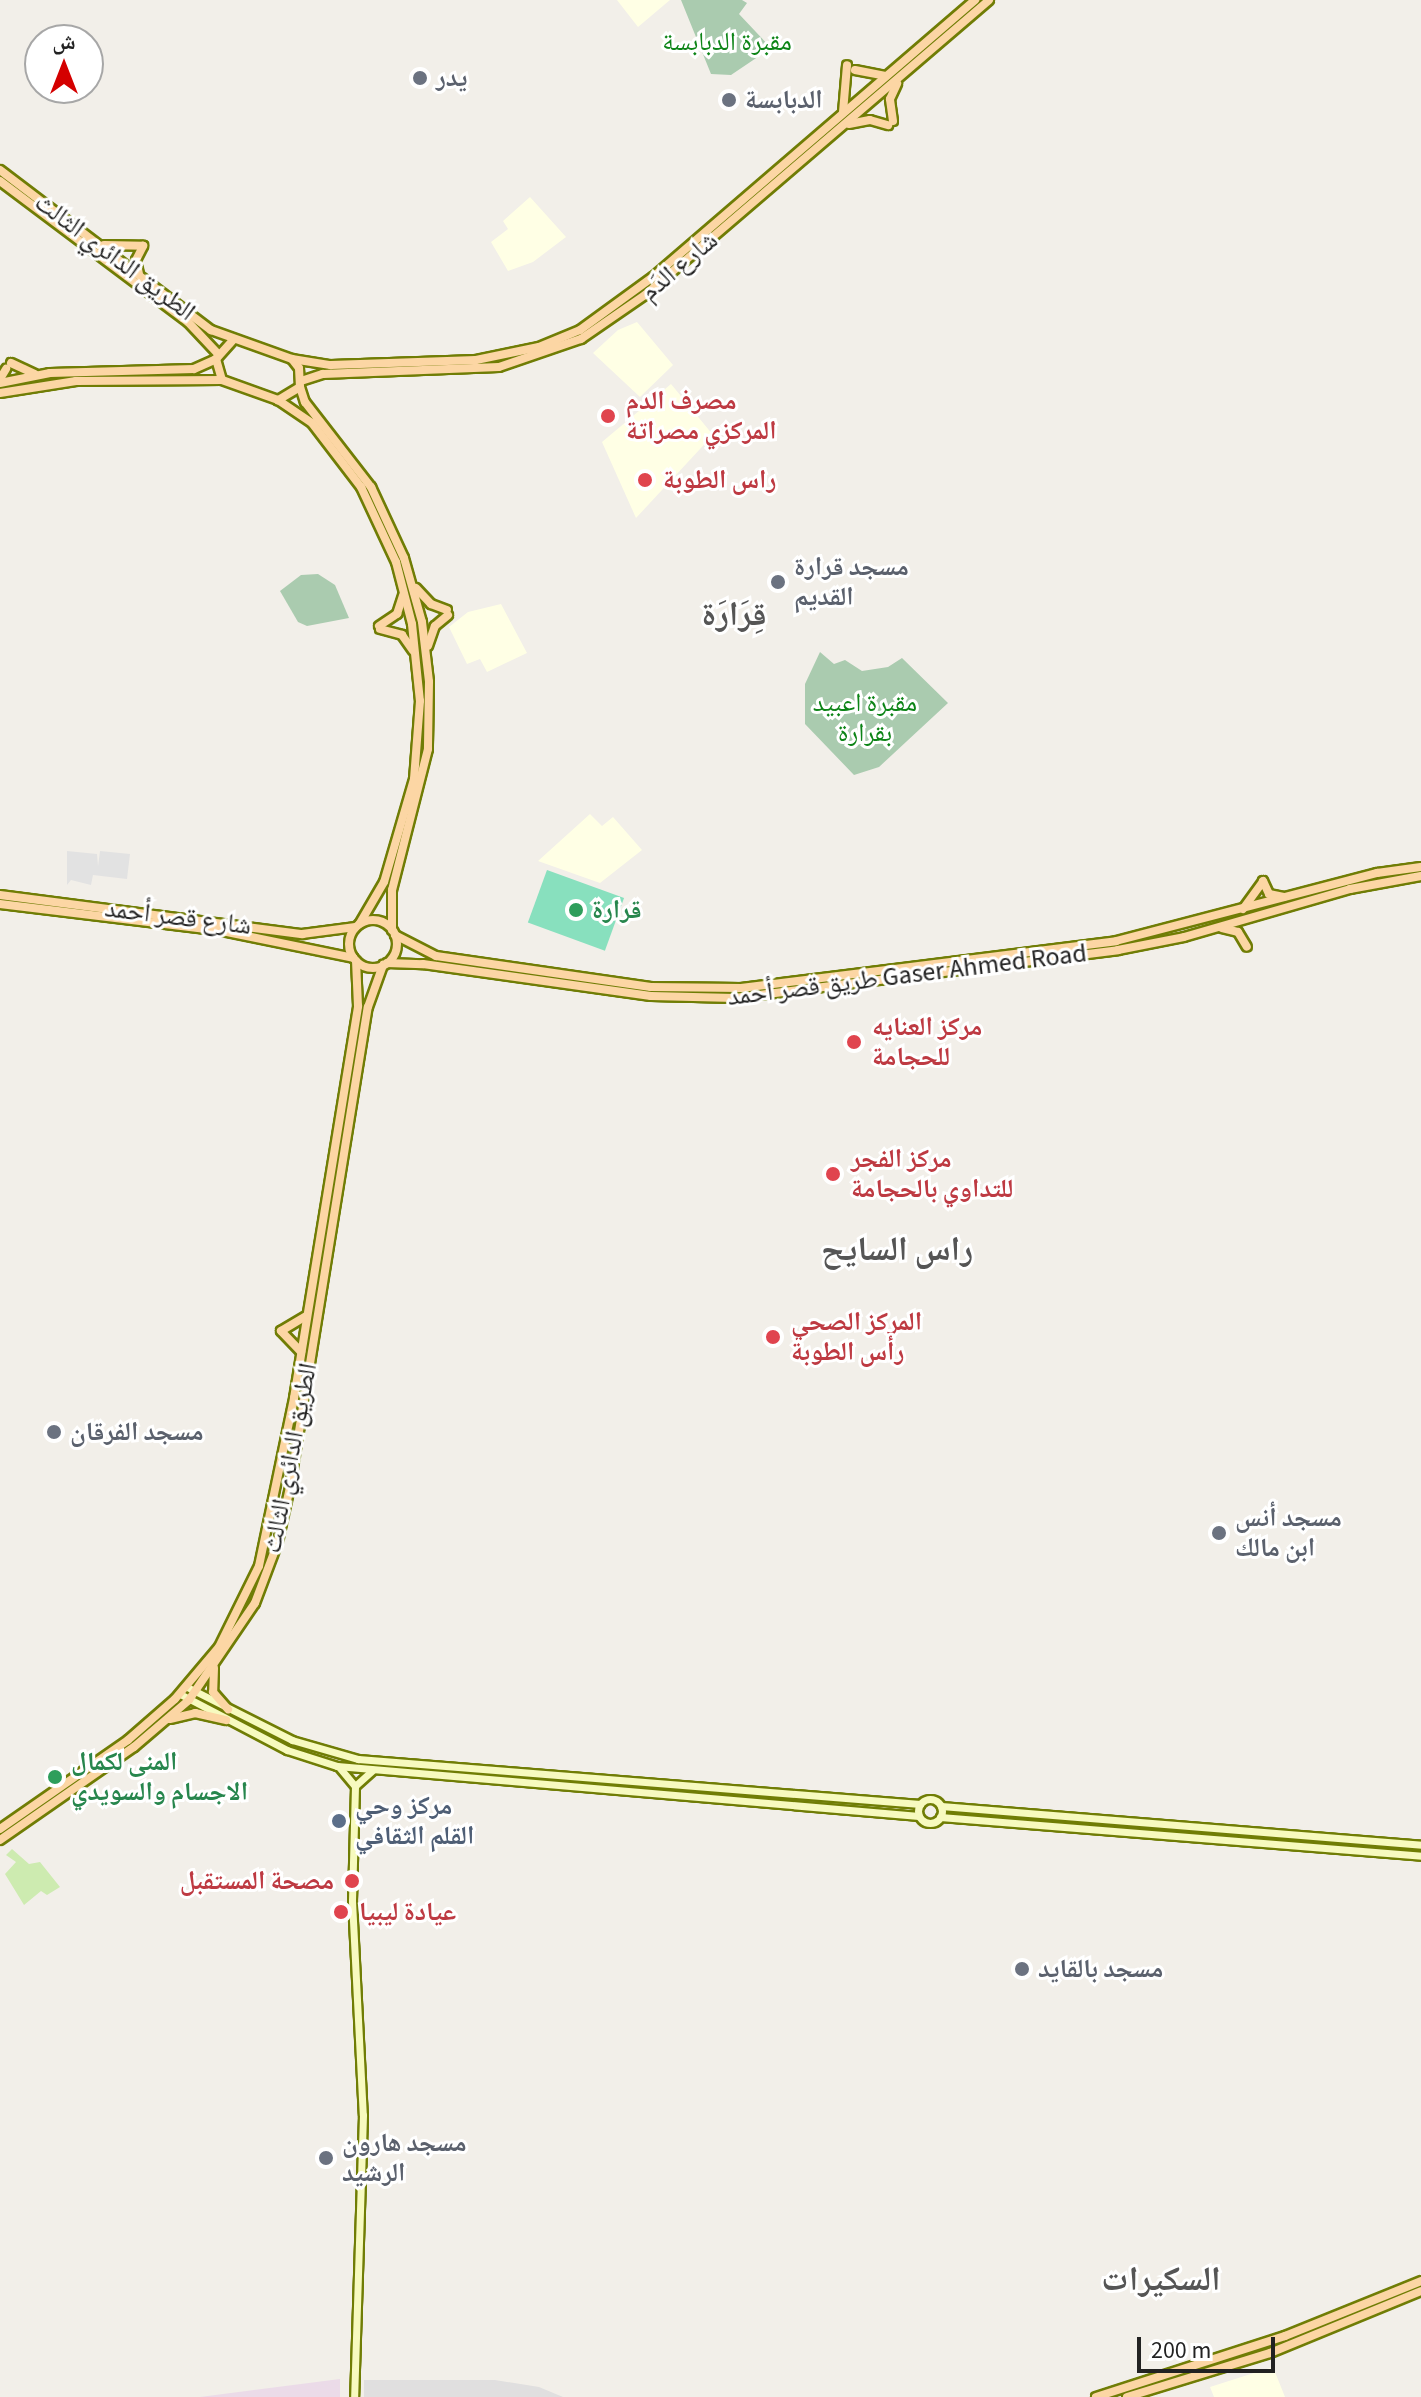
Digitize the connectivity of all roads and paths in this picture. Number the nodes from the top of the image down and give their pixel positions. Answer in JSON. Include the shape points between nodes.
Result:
{"nodes":[{"id":1,"x":975,"y":0,"type":"edge"},
{"id":2,"x":989,"y":0,"type":"edge"},
{"id":3,"x":902,"y":75,"type":"junction"},
{"id":4,"x":886,"y":76,"type":"junction"},
{"id":5,"x":843,"y":113,"type":"junction"},
{"id":6,"x":845,"y":125,"type":"junction"},
{"id":7,"x":0,"y":170,"type":"edge"},
{"id":8,"x":0,"y":181,"type":"edge"},
{"id":9,"x":99,"y":244,"type":"junction"},
{"id":10,"x":139,"y":274,"type":"junction"},
{"id":11,"x":233,"y":340,"type":"junction"},
{"id":12,"x":217,"y":356,"type":"junction"},
{"id":13,"x":292,"y":359,"type":"junction"},
{"id":14,"x":40,"y":375,"type":"junction"},
{"id":15,"x":222,"y":380,"type":"junction"},
{"id":16,"x":0,"y":381,"type":"edge"},
{"id":17,"x":300,"y":384,"type":"junction"},
{"id":18,"x":0,"y":393,"type":"edge"},
{"id":19,"x":278,"y":400,"type":"junction"},
{"id":20,"x":400,"y":560,"type":"junction"},
{"id":21,"x":408,"y":585,"type":"junction"},
{"id":22,"x":422,"y":659,"type":"junction"},
{"id":23,"x":1421,"y":867,"type":"edge"},
{"id":24,"x":1421,"y":876,"type":"edge"},
{"id":25,"x":0,"y":895,"type":"edge"},
{"id":26,"x":1293,"y":897,"type":"junction"},
{"id":27,"x":0,"y":904,"type":"edge"},
{"id":28,"x":1238,"y":913,"type":"junction"},
{"id":29,"x":358,"y":925,"type":"junction"},
{"id":30,"x":1217,"y":927,"type":"junction"},
{"id":31,"x":394,"y":932,"type":"junction"},
{"id":32,"x":1247,"y":947,"type":"dead end"},
{"id":33,"x":355,"y":959,"type":"junction"},
{"id":34,"x":385,"y":964,"type":"junction"},
{"id":35,"x":306,"y":1316,"type":"junction"},
{"id":36,"x":301,"y":1352,"type":"junction"},
{"id":37,"x":214,"y":1668,"type":"junction"},
{"id":38,"x":188,"y":1693,"type":"junction"},
{"id":39,"x":228,"y":1709,"type":"junction"},
{"id":40,"x":226,"y":1720,"type":"junction"},
{"id":41,"x":166,"y":1721,"type":"junction"},
{"id":42,"x":337,"y":1766,"type":"junction"},
{"id":43,"x":373,"y":1770,"type":"junction"},
{"id":44,"x":577,"y":1777,"type":"junction"},
{"id":45,"x":355,"y":1786,"type":"junction"},
{"id":46,"x":577,"y":1787,"type":"junction"},
{"id":47,"x":920,"y":1804,"type":"junction"},
{"id":48,"x":941,"y":1806,"type":"junction"},
{"id":49,"x":919,"y":1816,"type":"junction"},
{"id":50,"x":940,"y":1817,"type":"junction"},
{"id":51,"x":0,"y":1829,"type":"edge"},
{"id":52,"x":0,"y":1840,"type":"edge"},
{"id":53,"x":1421,"y":1845,"type":"edge"},
{"id":54,"x":1421,"y":1856,"type":"edge"},
{"id":55,"x":1421,"y":2281,"type":"edge"},
{"id":56,"x":1421,"y":2291,"type":"edge"},
{"id":57,"x":1162,"y":2386,"type":"junction"},
{"id":58,"x":354,"y":2397,"type":"edge"},
{"id":59,"x":1096,"y":2397,"type":"edge"},
{"id":60,"x":1127,"y":2397,"type":"edge"},
{"id":61,"x":1149,"y":2397,"type":"edge"}],
"edges":[{"from":1,"to":4,"type":"main road","name":"شارع الدَم"},
{"from":2,"to":3,"type":"main road","name":"شارع الدَم"},
{"from":3,"to":6,"type":"main road","name":"شارع الدَم"},
{"from":3,"to":6,"type":"main road","via":[[890,99],[891,123],[865,120]]},
{"from":4,"to":5,"type":"main road","name":"شارع الدَم"},
{"from":4,"to":5,"type":"main road","via":[[851,68]]},
{"from":5,"to":13,"type":"main road","name":"شارع الدَم","via":[[623,302],[565,337],[476,360],[331,365]]},
{"from":6,"to":17,"type":"main road","name":"شارع الدَم","via":[[645,295],[559,349],[499,367],[323,374]]},
{"from":7,"to":9,"type":"main road","name":"الطريق الدائري الثالث"},
{"from":8,"to":12,"type":"main road","name":"الطريق الدائري الثالث","via":[[188,322]]},
{"from":9,"to":10,"type":"main road","name":"الطريق الدائري الثالث"},
{"from":9,"to":10,"type":"main road","via":[[143,246],[136,260]]},
{"from":10,"to":11,"type":"main road","name":"الطريق الدائري الثالث","via":[[211,330]]},
{"from":11,"to":12,"type":"main road"},
{"from":11,"to":13,"type":"main road","name":"شارع الدَم"},
{"from":12,"to":14,"type":"main road","via":[[194,369]]},
{"from":12,"to":15,"type":"main road"},
{"from":13,"to":17,"type":"main road"},
{"from":14,"to":16,"type":"main road"},
{"from":14,"to":16,"type":"main road","via":[[9,366]]},
{"from":15,"to":18,"type":"main road","via":[[66,381]]},
{"from":15,"to":19,"type":"main road"},
{"from":17,"to":19,"type":"main road","name":"شارع الدَم"},
{"from":17,"to":20,"type":"main road","via":[[305,402],[371,487]]},
{"from":19,"to":20,"type":"main road","via":[[312,423],[347,467]]},
{"from":20,"to":21,"type":"main road"},
{"from":21,"to":22,"type":"main road"},
{"from":21,"to":22,"type":"main road","via":[[448,612],[432,632]]},
{"from":21,"to":22,"type":"main road","via":[[397,614],[380,628],[402,635]]},
{"from":22,"to":29,"type":"main road","via":[[414,779],[384,882]]},
{"from":22,"to":31,"type":"main road","via":[[426,760],[391,898]]},
{"from":23,"to":26,"type":"main road","name":"طريق قصر أحمد Gaser Ahmed Road","via":[[1377,873]]},
{"from":24,"to":30,"type":"main road","name":"طريق قصر أحمد Gaser Ahmed Road","via":[[1350,889]]},
{"from":25,"to":29,"type":"main road","name":"شارع قصر أحمد","via":[[302,934]]},
{"from":26,"to":28,"type":"main road","name":"طريق قصر أحمد Gaser Ahmed Road"},
{"from":26,"to":28,"type":"main road","via":[[1269,894],[1263,881]]},
{"from":27,"to":33,"type":"main road","name":"شارع قصر أحمد","via":[[222,931]]},
{"from":28,"to":31,"type":"main road","name":"طريق قصر أحمد Gaser Ahmed Road","via":[[1080,947],[719,989],[651,987],[436,956]]},
{"from":29,"to":31,"type":"main road","via":[[381,922]]},
{"from":29,"to":33,"type":"main road","via":[[349,942]]},
{"from":30,"to":32,"type":"main road","via":[[1238,932]]},
{"from":30,"to":34,"type":"main road","name":"طريق قصر أحمد Gaser Ahmed Road","via":[[1093,954],[735,998],[651,996]]},
{"from":31,"to":34,"type":"main road","via":[[395,954]]},
{"from":33,"to":34,"type":"main road"},
{"from":33,"to":35,"type":"main road","name":"الطريق الدائري الثالث","via":[[358,1006]]},
{"from":34,"to":37,"type":"main road","name":"الطريق الدائري الثالث","via":[[368,1007],[278,1542],[255,1603]]},
{"from":35,"to":36,"type":"main road","name":"الطريق الدائري الثالث"},
{"from":35,"to":36,"type":"main road","via":[[281,1331]]},
{"from":36,"to":38,"type":"main road","name":"الطريق الدائري الثالث","via":[[259,1566],[219,1647]]},
{"from":37,"to":38,"type":"main road","name":"الطريق الدائري الثالث"},
{"from":37,"to":39,"type":"main road","via":[[213,1692]]},
{"from":38,"to":39,"type":"main road"},
{"from":38,"to":40,"type":"main road"},
{"from":38,"to":41,"type":"main road","name":"الطريق الدائري الثالث"},
{"from":38,"to":51,"type":"main road","name":"الطريق الدائري الثالث"},
{"from":39,"to":44,"type":"main road","via":[[292,1740],[348,1757]]},
{"from":40,"to":41,"type":"main road","via":[[195,1713]]},
{"from":40,"to":42,"type":"main road","via":[[287,1750]]},
{"from":41,"to":52,"type":"main road","name":"الطريق الدائري الثالث"},
{"from":42,"to":43,"type":"main road"},
{"from":42,"to":45,"type":"main road"},
{"from":43,"to":45,"type":"main road"},
{"from":43,"to":46,"type":"main road"},
{"from":44,"to":46,"type":"main road"},
{"from":44,"to":47,"type":"main road"},
{"from":45,"to":58,"type":"main road","via":[[352,1901],[363,2147]]},
{"from":46,"to":49,"type":"main road"},
{"from":47,"to":48,"type":"main road","via":[[931,1799]]},
{"from":47,"to":49,"type":"main road"},
{"from":48,"to":50,"type":"main road"},
{"from":48,"to":53,"type":"main road"},
{"from":49,"to":50,"type":"main road","via":[[931,1823]]},
{"from":50,"to":54,"type":"main road"},
{"from":55,"to":59,"type":"main road","via":[[1285,2336]]},
{"from":56,"to":57,"type":"main road","via":[[1270,2353]]},
{"from":57,"to":60,"type":"main road"},
{"from":57,"to":61,"type":"main road"}]}
